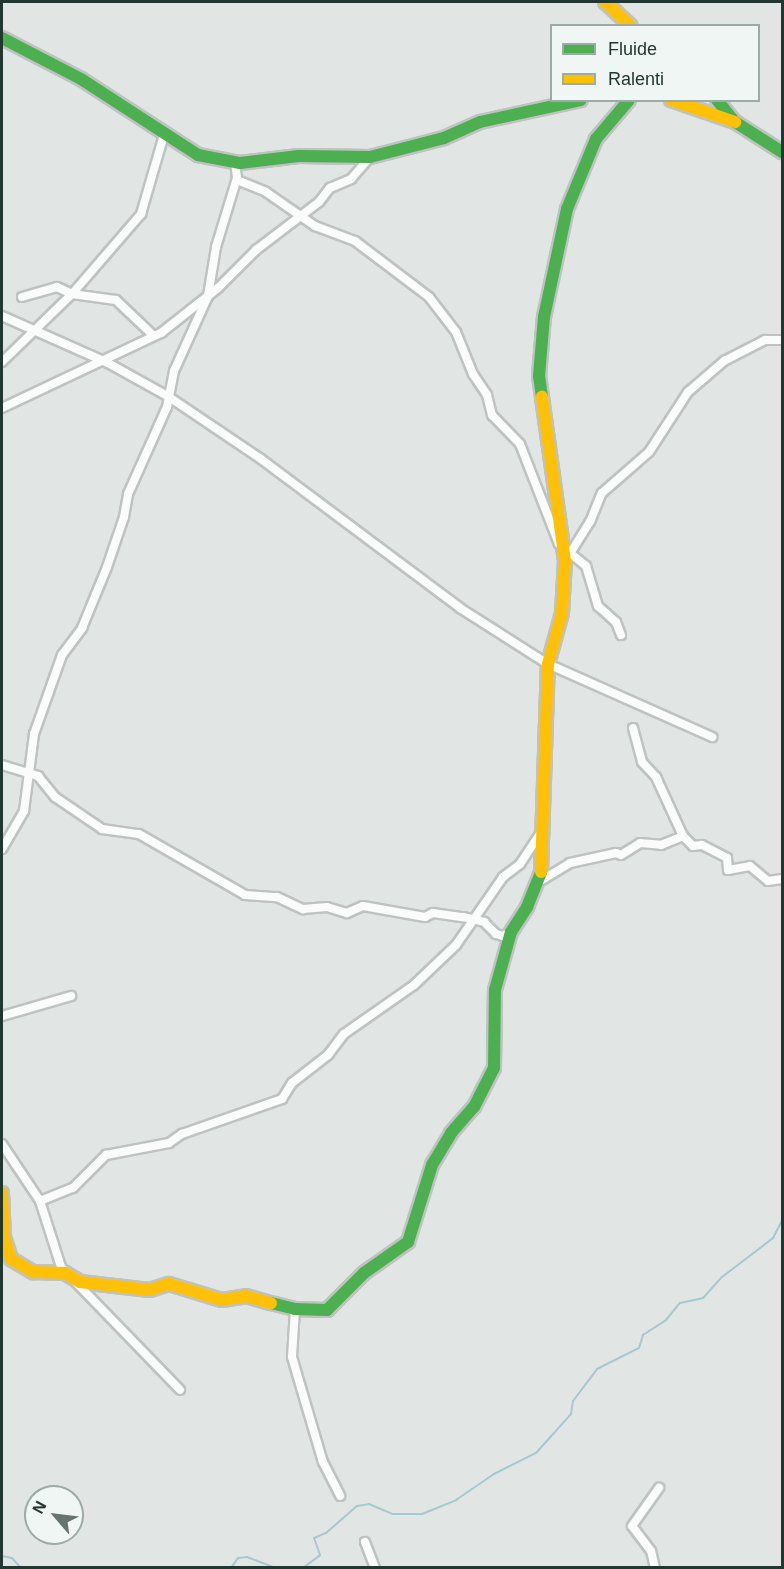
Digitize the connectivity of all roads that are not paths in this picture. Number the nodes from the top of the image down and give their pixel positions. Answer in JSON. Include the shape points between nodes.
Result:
{"nodes":[{"id":1,"x":605,"y":2,"type":"edge"},
{"id":2,"x":629,"y":24,"type":"edge"},
{"id":3,"x":2,"y":38,"type":"edge"},
{"id":4,"x":572,"y":102,"type":"edge"},
{"id":5,"x":627,"y":102,"type":"edge"},
{"id":6,"x":677,"y":102,"type":"edge"},
{"id":7,"x":719,"y":102,"type":"edge"},
{"id":8,"x":735,"y":122,"type":"junction"},
{"id":9,"x":164,"y":135,"type":"junction"},
{"id":10,"x":783,"y":152,"type":"edge"},
{"id":11,"x":370,"y":157,"type":"junction"},
{"id":12,"x":235,"y":162,"type":"junction"},
{"id":13,"x":237,"y":180,"type":"junction"},
{"id":14,"x":301,"y":216,"type":"junction"},
{"id":15,"x":72,"y":294,"type":"junction"},
{"id":16,"x":208,"y":296,"type":"junction"},
{"id":17,"x":22,"y":297,"type":"dead end"},
{"id":18,"x":2,"y":316,"type":"edge"},
{"id":19,"x":32,"y":332,"type":"junction"},
{"id":20,"x":154,"y":336,"type":"junction"},
{"id":21,"x":783,"y":340,"type":"edge"},
{"id":22,"x":101,"y":360,"type":"junction"},
{"id":23,"x":2,"y":362,"type":"edge"},
{"id":24,"x":169,"y":397,"type":"junction"},
{"id":25,"x":2,"y":408,"type":"edge"},
{"id":26,"x":566,"y":550,"type":"junction"},
{"id":27,"x":621,"y":635,"type":"dead end"},
{"id":28,"x":548,"y":664,"type":"junction"},
{"id":29,"x":633,"y":728,"type":"dead end"},
{"id":30,"x":712,"y":737,"type":"dead end"},
{"id":31,"x":2,"y":765,"type":"edge"},
{"id":32,"x":27,"y":774,"type":"junction"},
{"id":33,"x":544,"y":828,"type":"junction"},
{"id":34,"x":683,"y":836,"type":"junction"},
{"id":35,"x":2,"y":849,"type":"edge"},
{"id":36,"x":783,"y":879,"type":"edge"},
{"id":37,"x":537,"y":883,"type":"junction"},
{"id":38,"x":472,"y":920,"type":"junction"},
{"id":39,"x":511,"y":932,"type":"junction"},
{"id":40,"x":71,"y":996,"type":"dead end"},
{"id":41,"x":2,"y":1016,"type":"edge"},
{"id":42,"x":2,"y":1144,"type":"edge"},
{"id":43,"x":2,"y":1193,"type":"edge"},
{"id":44,"x":40,"y":1201,"type":"junction"},
{"id":45,"x":65,"y":1273,"type":"junction"},
{"id":46,"x":295,"y":1309,"type":"junction"},
{"id":47,"x":180,"y":1390,"type":"dead end"},
{"id":48,"x":659,"y":1488,"type":"dead end"},
{"id":49,"x":340,"y":1497,"type":"dead end"},
{"id":50,"x":365,"y":1542,"type":"dead end"},
{"id":51,"x":375,"y":1568,"type":"edge"},
{"id":52,"x":655,"y":1568,"type":"edge"}],
"edges":[{"from":1,"to":2,"type":"street"},
{"from":3,"to":9,"type":"street","via":[[81,79]]},
{"from":4,"to":11,"type":"street","via":[[480,122],[444,138]]},
{"from":5,"to":26,"type":"street","via":[[585,159],[567,209],[544,318],[539,376]]},
{"from":6,"to":8,"type":"street"},
{"from":7,"to":8,"type":"street"},
{"from":8,"to":10,"type":"street"},
{"from":9,"to":12,"type":"street","via":[[198,155]]},
{"from":9,"to":15,"type":"street","via":[[141,214]]},
{"from":11,"to":12,"type":"street","via":[[299,156]]},
{"from":11,"to":14,"type":"street","via":[[351,179],[330,188]]},
{"from":12,"to":13,"type":"street"},
{"from":13,"to":14,"type":"street","via":[[266,192]]},
{"from":13,"to":16,"type":"street","via":[[216,247]]},
{"from":14,"to":16,"type":"street","via":[[256,250]]},
{"from":14,"to":26,"type":"street","via":[[315,226],[355,241],[429,297],[456,332],[473,374],[487,395],[492,415],[520,444]]},
{"from":15,"to":17,"type":"street","via":[[57,287]]},
{"from":15,"to":19,"type":"street"},
{"from":15,"to":20,"type":"street","via":[[116,300]]},
{"from":16,"to":20,"type":"street"},
{"from":16,"to":24,"type":"street","via":[[174,371]]},
{"from":18,"to":19,"type":"street"},
{"from":19,"to":22,"type":"street"},
{"from":19,"to":23,"type":"street"},
{"from":20,"to":22,"type":"street"},
{"from":21,"to":26,"type":"street","via":[[765,340],[724,361],[688,392],[649,452],[602,493],[590,522]]},
{"from":22,"to":24,"type":"street"},
{"from":22,"to":25,"type":"street"},
{"from":24,"to":28,"type":"street","via":[[261,459],[460,608]]},
{"from":24,"to":32,"type":"street","via":[[128,494],[119,534],[82,628],[62,655],[34,734]]},
{"from":26,"to":27,"type":"street","via":[[586,566],[598,606],[616,622]]},
{"from":26,"to":28,"type":"street","via":[[562,613]]},
{"from":28,"to":30,"type":"street"},
{"from":28,"to":33,"type":"street"},
{"from":29,"to":34,"type":"street","via":[[642,762],[656,777]]},
{"from":31,"to":32,"type":"street"},
{"from":32,"to":35,"type":"street","via":[[30,787],[24,811]]},
{"from":32,"to":38,"type":"street","via":[[38,776],[55,797],[102,830],[140,834],[245,895],[277,897],[303,909],[327,907],[347,913],[363,906],[425,917],[433,913]]},
{"from":33,"to":37,"type":"street","via":[[544,865]]},
{"from":33,"to":38,"type":"street"},
{"from":34,"to":36,"type":"street","via":[[693,846],[702,845],[726,858],[728,870],[750,866],[768,881]]},
{"from":34,"to":37,"type":"street","via":[[661,845],[640,843],[621,855],[570,863]]},
{"from":37,"to":39,"type":"street"},
{"from":38,"to":39,"type":"street","via":[[484,922],[495,934]]},
{"from":38,"to":44,"type":"street","via":[[463,937],[426,975],[344,1034],[328,1055],[292,1083],[282,1099],[182,1134],[168,1143],[106,1155],[73,1188]]},
{"from":39,"to":46,"type":"street","via":[[495,990],[494,1068],[474,1107],[451,1133],[432,1165],[408,1242],[364,1273],[327,1310]]},
{"from":40,"to":41,"type":"street"},
{"from":42,"to":44,"type":"street"},
{"from":43,"to":45,"type":"street","via":[[4,1237],[11,1259],[33,1272]]},
{"from":44,"to":45,"type":"street"},
{"from":45,"to":46,"type":"street","via":[[80,1282],[150,1290],[169,1284],[222,1300],[246,1296]]},
{"from":45,"to":47,"type":"street"},
{"from":46,"to":49,"type":"street","via":[[292,1357],[323,1462]]},
{"from":48,"to":52,"type":"street","via":[[632,1526],[651,1551]]},
{"from":50,"to":51,"type":"street"}]}
